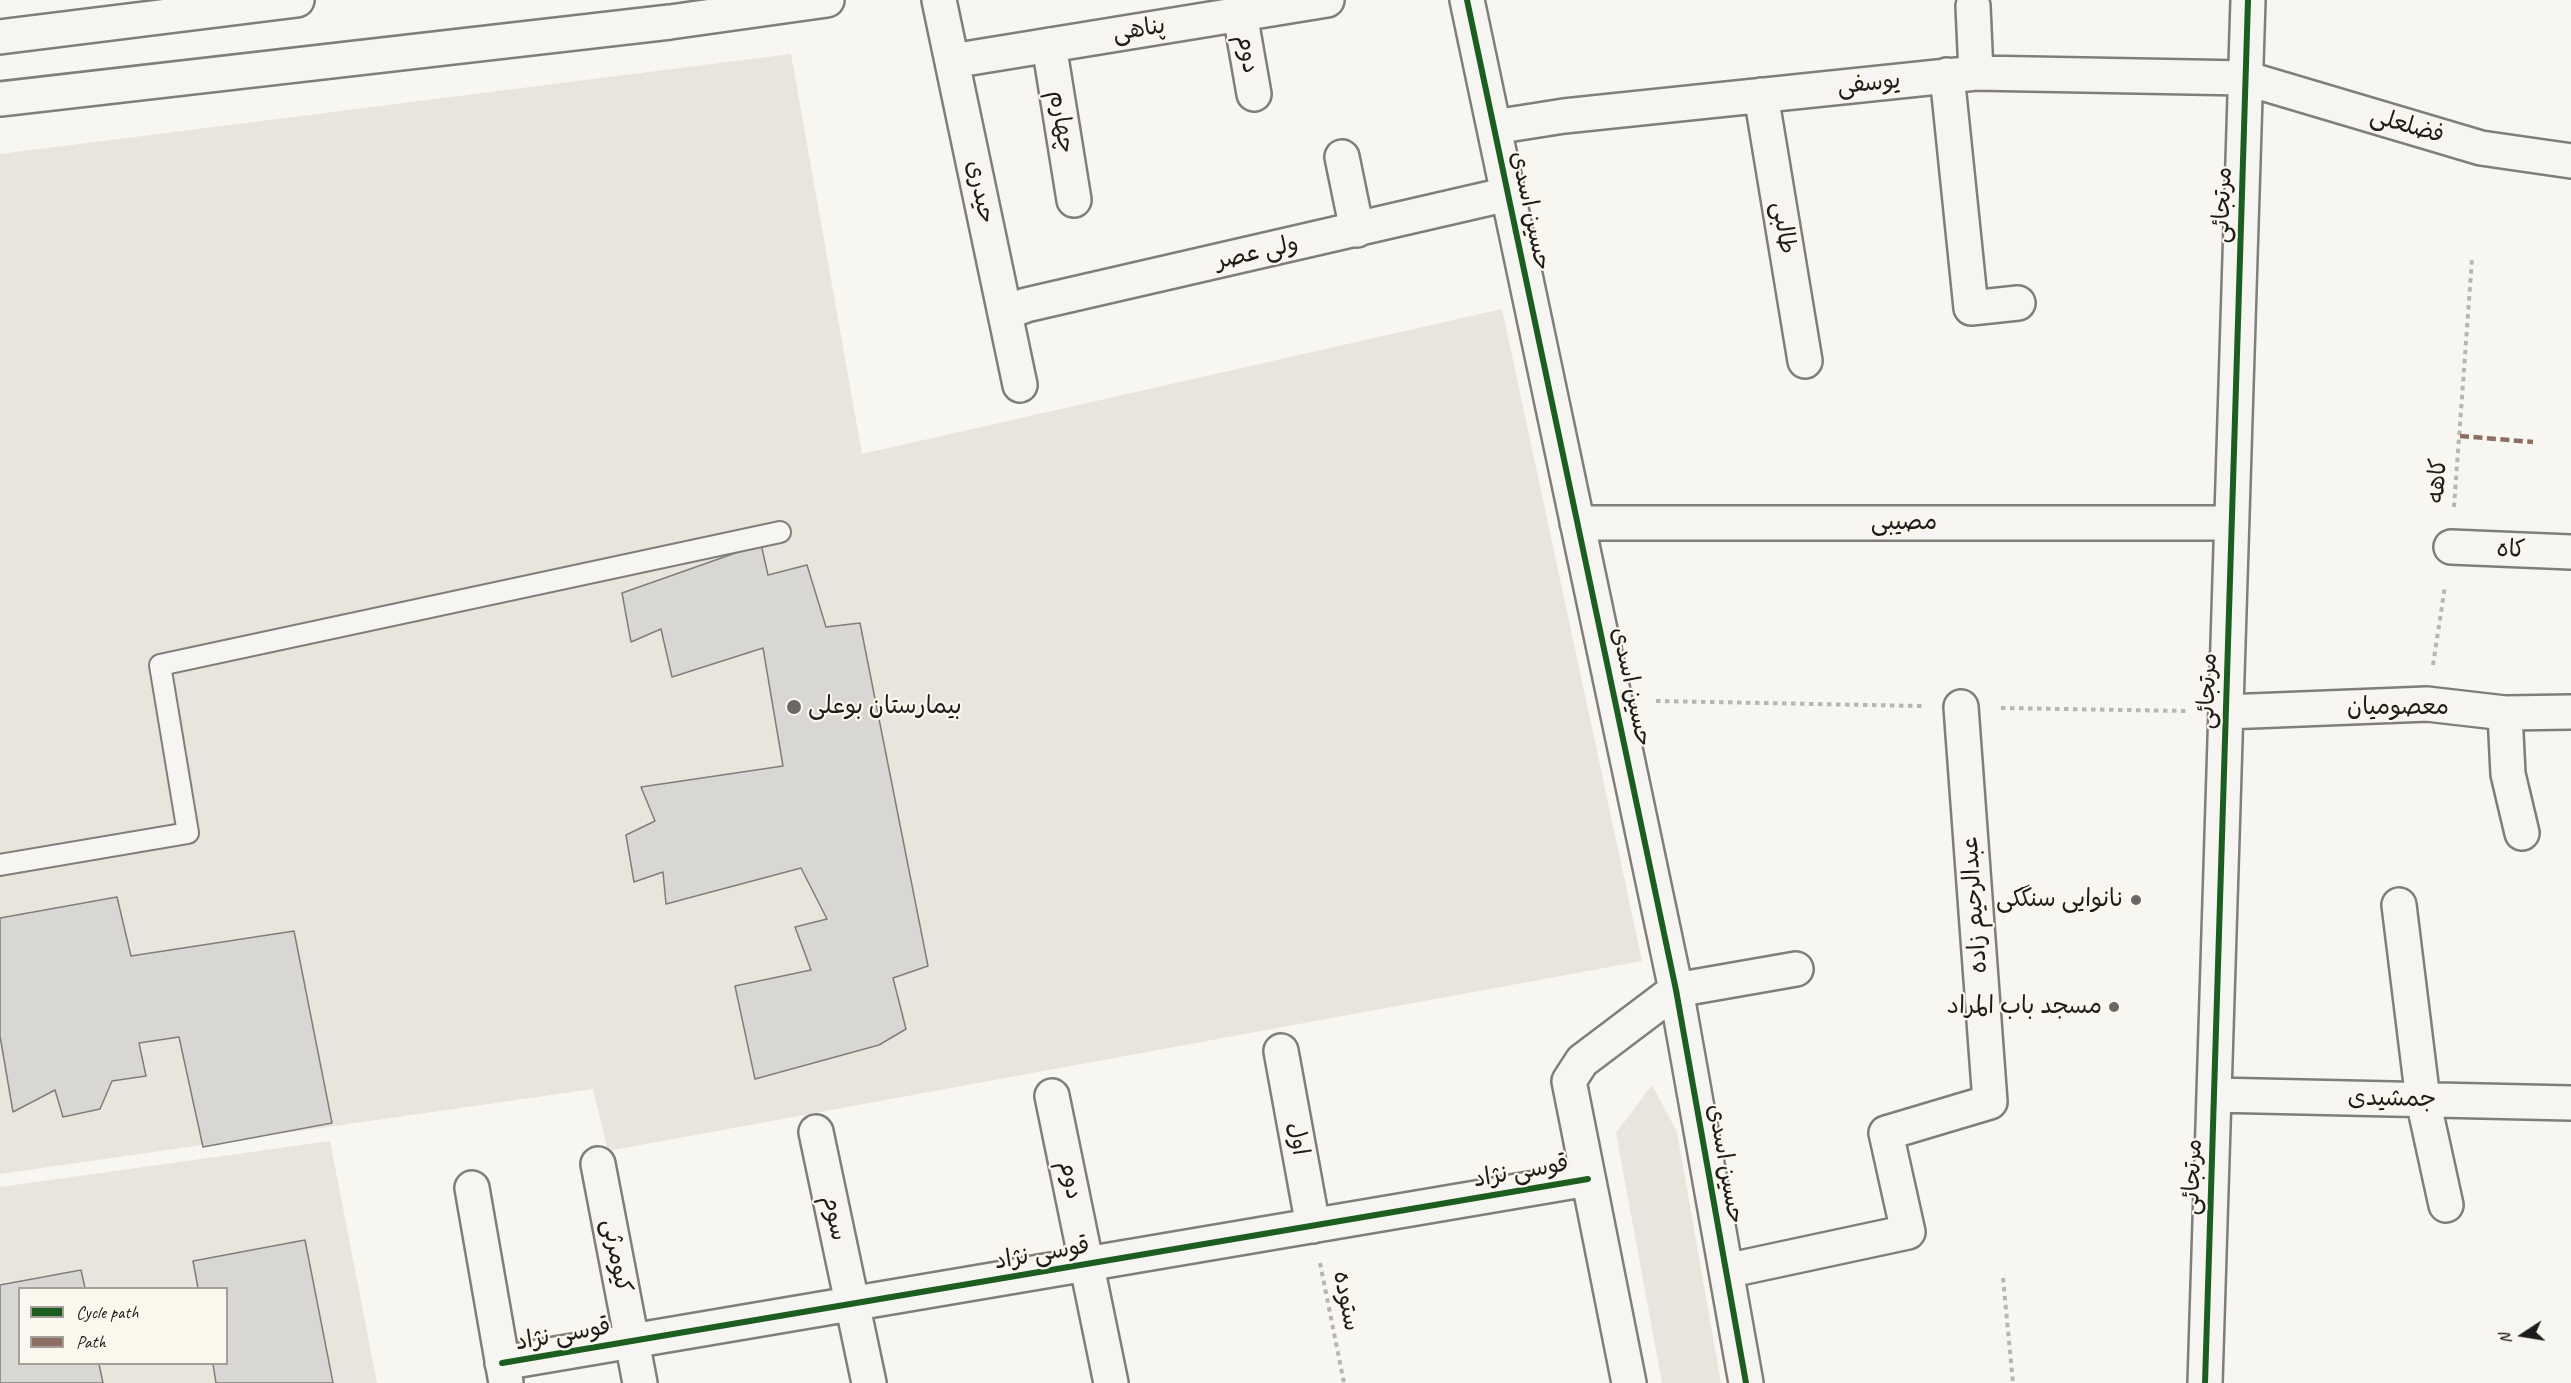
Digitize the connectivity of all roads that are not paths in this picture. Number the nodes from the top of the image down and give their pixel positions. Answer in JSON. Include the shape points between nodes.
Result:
{"nodes":[{"id":1,"x":297,"y":0,"type":"edge"},
{"id":2,"x":826,"y":0,"type":"edge"},
{"id":3,"x":939,"y":0,"type":"edge"},
{"id":4,"x":1327,"y":0,"type":"edge"},
{"id":5,"x":1467,"y":0,"type":"edge"},
{"id":6,"x":2248,"y":0,"type":"edge"},
{"id":7,"x":1973,"y":6,"type":"dead end"},
{"id":8,"x":1240,"y":14,"type":"junction"},
{"id":9,"x":0,"y":37,"type":"edge"},
{"id":10,"x":1049,"y":45,"type":"junction"},
{"id":11,"x":952,"y":61,"type":"junction"},
{"id":12,"x":1961,"y":74,"type":"junction"},
{"id":13,"x":2245,"y":78,"type":"junction"},
{"id":14,"x":1254,"y":94,"type":"dead end"},
{"id":15,"x":1761,"y":95,"type":"junction"},
{"id":16,"x":0,"y":99,"type":"edge"},
{"id":17,"x":1494,"y":127,"type":"junction"},
{"id":18,"x":1342,"y":157,"type":"dead end"},
{"id":19,"x":2571,"y":161,"type":"edge"},
{"id":20,"x":1508,"y":194,"type":"junction"},
{"id":21,"x":1074,"y":200,"type":"dead end"},
{"id":22,"x":1357,"y":230,"type":"junction"},
{"id":23,"x":2018,"y":303,"type":"dead end"},
{"id":24,"x":1006,"y":313,"type":"junction"},
{"id":25,"x":1805,"y":361,"type":"dead end"},
{"id":26,"x":1020,"y":385,"type":"dead end"},
{"id":27,"x":1578,"y":523,"type":"junction"},
{"id":28,"x":2231,"y":523,"type":"junction"},
{"id":29,"x":780,"y":532,"type":"dead end"},
{"id":30,"x":2451,"y":548,"type":"road end"},
{"id":31,"x":2571,"y":552,"type":"edge"},
{"id":32,"x":1960,"y":707,"type":"dead end"},
{"id":33,"x":2226,"y":712,"type":"junction"},
{"id":34,"x":2571,"y":712,"type":"edge"},
{"id":35,"x":2505,"y":713,"type":"junction"},
{"id":36,"x":2522,"y":833,"type":"dead end"},
{"id":37,"x":0,"y":865,"type":"edge"},
{"id":38,"x":2399,"y":905,"type":"dead end"},
{"id":39,"x":1796,"y":969,"type":"dead end"},
{"id":40,"x":1676,"y":990,"type":"junction"},
{"id":41,"x":1281,"y":1051,"type":"dead end"},
{"id":42,"x":2214,"y":1095,"type":"junction"},
{"id":43,"x":1052,"y":1096,"type":"dead end"},
{"id":44,"x":2423,"y":1100,"type":"junction"},
{"id":45,"x":2571,"y":1104,"type":"edge"},
{"id":46,"x":816,"y":1132,"type":"dead end"},
{"id":47,"x":598,"y":1164,"type":"dead end"},
{"id":48,"x":1588,"y":1179,"type":"junction"},
{"id":49,"x":472,"y":1188,"type":"dead end"},
{"id":50,"x":2446,"y":1205,"type":"dead end"},
{"id":51,"x":1313,"y":1226,"type":"junction"},
{"id":52,"x":1088,"y":1264,"type":"junction"},
{"id":53,"x":1726,"y":1271,"type":"junction"},
{"id":54,"x":853,"y":1304,"type":"junction"},
{"id":55,"x":632,"y":1341,"type":"junction"},
{"id":56,"x":504,"y":1373,"type":"edge"},
{"id":57,"x":640,"y":1383,"type":"edge"},
{"id":58,"x":869,"y":1383,"type":"edge"},
{"id":59,"x":1111,"y":1383,"type":"edge"},
{"id":60,"x":1629,"y":1383,"type":"edge"},
{"id":61,"x":1746,"y":1383,"type":"edge"},
{"id":62,"x":2205,"y":1383,"type":"edge"}],
"edges":[{"from":1,"to":9,"type":"street"},
{"from":2,"to":16,"type":"street","via":[[670,22]]},
{"from":3,"to":11,"type":"street","name":"حیدری"},
{"from":4,"to":8,"type":"street","name":"پناهی"},
{"from":5,"to":17,"type":"street","name":"حسین اسدی"},
{"from":6,"to":13,"type":"street","name":"مرتجائی"},
{"from":7,"to":12,"type":"street"},
{"from":8,"to":10,"type":"street","name":"پناهی"},
{"from":8,"to":14,"type":"street","name":"دوم"},
{"from":10,"to":11,"type":"street","name":"پناهی"},
{"from":10,"to":21,"type":"street","name":"چهارم"},
{"from":11,"to":24,"type":"street","name":"حیدری"},
{"from":12,"to":13,"type":"street","name":"یوسفی"},
{"from":12,"to":15,"type":"street","name":"یوسفی"},
{"from":12,"to":23,"type":"street","via":[[1971,308]]},
{"from":13,"to":19,"type":"street","name":"فضلعلی","via":[[2481,148]]},
{"from":13,"to":28,"type":"street","name":"مرتجائی"},
{"from":15,"to":17,"type":"street","name":"یوسفی"},
{"from":15,"to":25,"type":"street","name":"طالبی"},
{"from":17,"to":20,"type":"street","name":"حسین اسدی"},
{"from":18,"to":22,"type":"street"},
{"from":20,"to":22,"type":"street","name":"ولی عصر"},
{"from":20,"to":27,"type":"street","name":"حسین اسدی"},
{"from":22,"to":24,"type":"street","name":"ولی عصر","via":[[1026,305]]},
{"from":24,"to":26,"type":"street","name":"حیدری"},
{"from":27,"to":28,"type":"street","name":"مصیبی"},
{"from":27,"to":40,"type":"street","name":"حسین اسدی"},
{"from":28,"to":33,"type":"street","name":"مرتجائی"},
{"from":29,"to":37,"type":"lane","via":[[160,665],[188,833]]},
{"from":30,"to":31,"type":"street","name":"کاه"},
{"from":32,"to":53,"type":"street","name":"عبدالرحیم زاده","via":[[1990,1101],[1886,1132],[1908,1232]]},
{"from":33,"to":35,"type":"street","name":"معصومیان","via":[[2427,704]]},
{"from":33,"to":42,"type":"street","name":"مرتجائی"},
{"from":34,"to":35,"type":"street","name":"معصومیان"},
{"from":35,"to":36,"type":"street","via":[[2508,774]]},
{"from":38,"to":44,"type":"street"},
{"from":39,"to":40,"type":"street"},
{"from":40,"to":48,"type":"street","via":[[1582,1061],[1569,1081]]},
{"from":40,"to":53,"type":"street","name":"حسین اسدی"},
{"from":41,"to":51,"type":"street","name":"اول"},
{"from":42,"to":44,"type":"street","name":"جمشیدی"},
{"from":42,"to":62,"type":"street","name":"مرتجائی"},
{"from":43,"to":52,"type":"street","name":"دوم"},
{"from":44,"to":45,"type":"street","name":"جمشیدی"},
{"from":44,"to":50,"type":"street"},
{"from":46,"to":54,"type":"street","name":"سوم"},
{"from":47,"to":55,"type":"street","name":"کیومرثی"},
{"from":48,"to":51,"type":"street","name":"قوسی نژاد"},
{"from":48,"to":60,"type":"street"},
{"from":49,"to":56,"type":"street"},
{"from":51,"to":52,"type":"street","name":"قوسی نژاد"},
{"from":52,"to":54,"type":"street","name":"قوسی نژاد"},
{"from":52,"to":59,"type":"street","name":"دوم"},
{"from":53,"to":61,"type":"street","name":"حسین اسدی"},
{"from":54,"to":55,"type":"street","name":"قوسی نژاد"},
{"from":54,"to":58,"type":"street","name":"سوم"},
{"from":55,"to":56,"type":"street","name":"قوسی نژاد"},
{"from":55,"to":57,"type":"street","name":"کیومرثی"}]}
